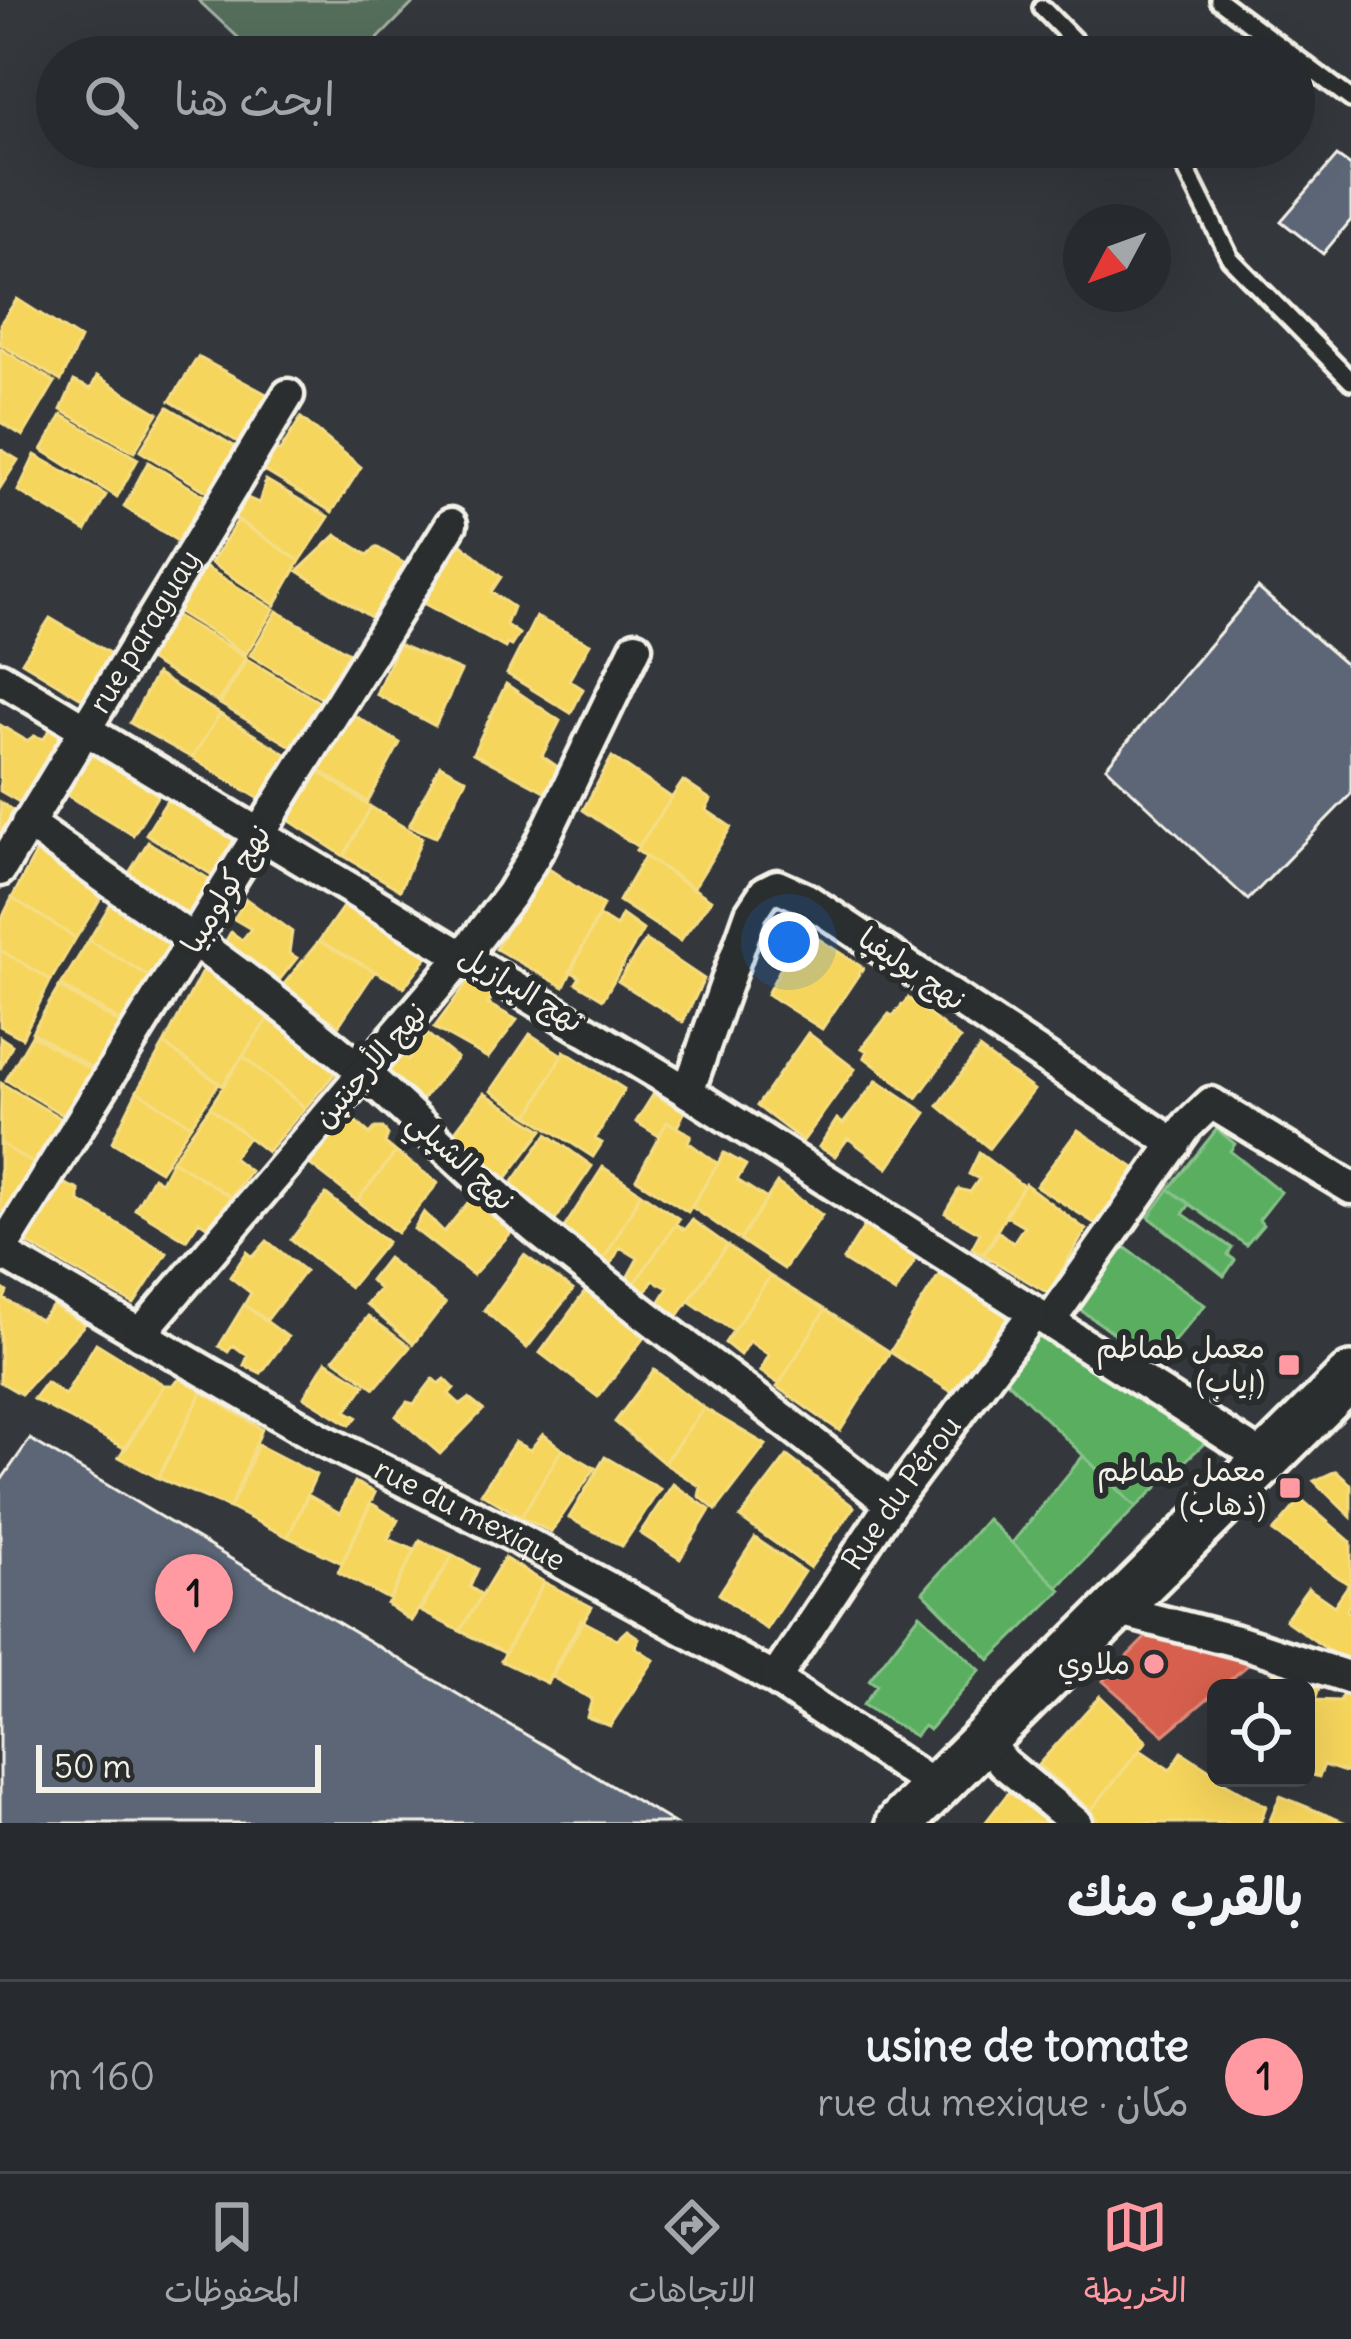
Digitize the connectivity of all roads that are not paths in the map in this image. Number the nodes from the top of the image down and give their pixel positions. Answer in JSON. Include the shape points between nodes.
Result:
{"nodes":[{"id":1,"x":1220,"y":0,"type":"edge"},
{"id":2,"x":1042,"y":8,"type":"dead end"},
{"id":3,"x":1069,"y":36,"type":"edge"},
{"id":4,"x":1268,"y":36,"type":"edge"},
{"id":5,"x":1315,"y":72,"type":"edge"},
{"id":6,"x":1351,"y":99,"type":"edge"},
{"id":7,"x":1186,"y":168,"type":"edge"},
{"id":8,"x":1351,"y":381,"type":"edge"},
{"id":9,"x":288,"y":395,"type":"dead end"},
{"id":10,"x":451,"y":524,"type":"dead end"},
{"id":11,"x":637,"y":647,"type":"dead end"},
{"id":12,"x":0,"y":678,"type":"edge"},
{"id":13,"x":85,"y":729,"type":"junction"},
{"id":14,"x":27,"y":823,"type":"junction"},
{"id":15,"x":258,"y":834,"type":"junction"},
{"id":16,"x":0,"y":870,"type":"edge"},
{"id":17,"x":196,"y":940,"type":"junction"},
{"id":18,"x":465,"y":954,"type":"junction"},
{"id":19,"x":363,"y":1072,"type":"junction"},
{"id":20,"x":688,"y":1092,"type":"junction"},
{"id":21,"x":1175,"y":1144,"type":"junction"},
{"id":22,"x":1351,"y":1188,"type":"edge"},
{"id":23,"x":0,"y":1252,"type":"edge"},
{"id":24,"x":1042,"y":1317,"type":"junction"},
{"id":25,"x":140,"y":1334,"type":"junction"},
{"id":26,"x":1351,"y":1376,"type":"edge"},
{"id":27,"x":1266,"y":1460,"type":"junction"},
{"id":28,"x":891,"y":1504,"type":"junction"},
{"id":29,"x":1116,"y":1610,"type":"junction"},
{"id":30,"x":1351,"y":1678,"type":"edge"},
{"id":31,"x":775,"y":1679,"type":"junction"},
{"id":32,"x":984,"y":1739,"type":"junction"},
{"id":33,"x":935,"y":1787,"type":"junction"},
{"id":34,"x":900,"y":1823,"type":"edge"},
{"id":35,"x":1076,"y":1823,"type":"edge"}],
"edges":[{"from":1,"to":4,"type":"lane"},
{"from":2,"to":3,"type":"lane"},
{"from":5,"to":6,"type":"lane"},
{"from":7,"to":8,"type":"lane","via":[[1230,257]]},
{"from":9,"to":13,"type":"street","name":"rue paraguay"},
{"from":10,"to":15,"type":"street","name":"نهج كولومبيا"},
{"from":11,"to":18,"type":"street","name":"نهج الأرجنتين","via":[[540,846]]},
{"from":12,"to":13,"type":"street","name":"نهج البرازيل"},
{"from":13,"to":14,"type":"street","name":"rue paraguay"},
{"from":13,"to":15,"type":"street","name":"نهج البرازيل"},
{"from":14,"to":16,"type":"street","name":"rue paraguay"},
{"from":14,"to":17,"type":"street","name":"نهج الشيلي"},
{"from":15,"to":17,"type":"street","name":"نهج كولومبيا"},
{"from":15,"to":18,"type":"street","name":"نهج البرازيل"},
{"from":17,"to":19,"type":"street","name":"نهج الشيلي"},
{"from":17,"to":23,"type":"street","name":"نهج كولومبيا"},
{"from":18,"to":19,"type":"street","name":"نهج الأرجنتين"},
{"from":18,"to":20,"type":"street","name":"نهج البرازيل"},
{"from":19,"to":25,"type":"street","name":"نهج الأرجنتين"},
{"from":19,"to":28,"type":"street","name":"نهج الشيلي","via":[[542,1234]]},
{"from":20,"to":21,"type":"street","name":"نهج بوليفيا","via":[[752,913],[777,886]]},
{"from":20,"to":24,"type":"street","name":"نهج البرازيل"},
{"from":21,"to":22,"type":"street","name":"Rue du Pérou","via":[[1211,1103]]},
{"from":21,"to":24,"type":"street","name":"Rue du Pérou"},
{"from":23,"to":25,"type":"street","name":"rue du mexique"},
{"from":24,"to":27,"type":"street","name":"نهج البرازيل"},
{"from":24,"to":28,"type":"street","name":"Rue du Pérou"},
{"from":25,"to":31,"type":"street","name":"rue du mexique"},
{"from":26,"to":27,"type":"main road"},
{"from":27,"to":29,"type":"main road"},
{"from":28,"to":31,"type":"street","name":"Rue du Pérou"},
{"from":29,"to":30,"type":"street"},
{"from":29,"to":32,"type":"main road"},
{"from":31,"to":33,"type":"street","name":"rue du mexique"},
{"from":32,"to":33,"type":"main road"},
{"from":32,"to":35,"type":"street"},
{"from":33,"to":34,"type":"main road"}]}
